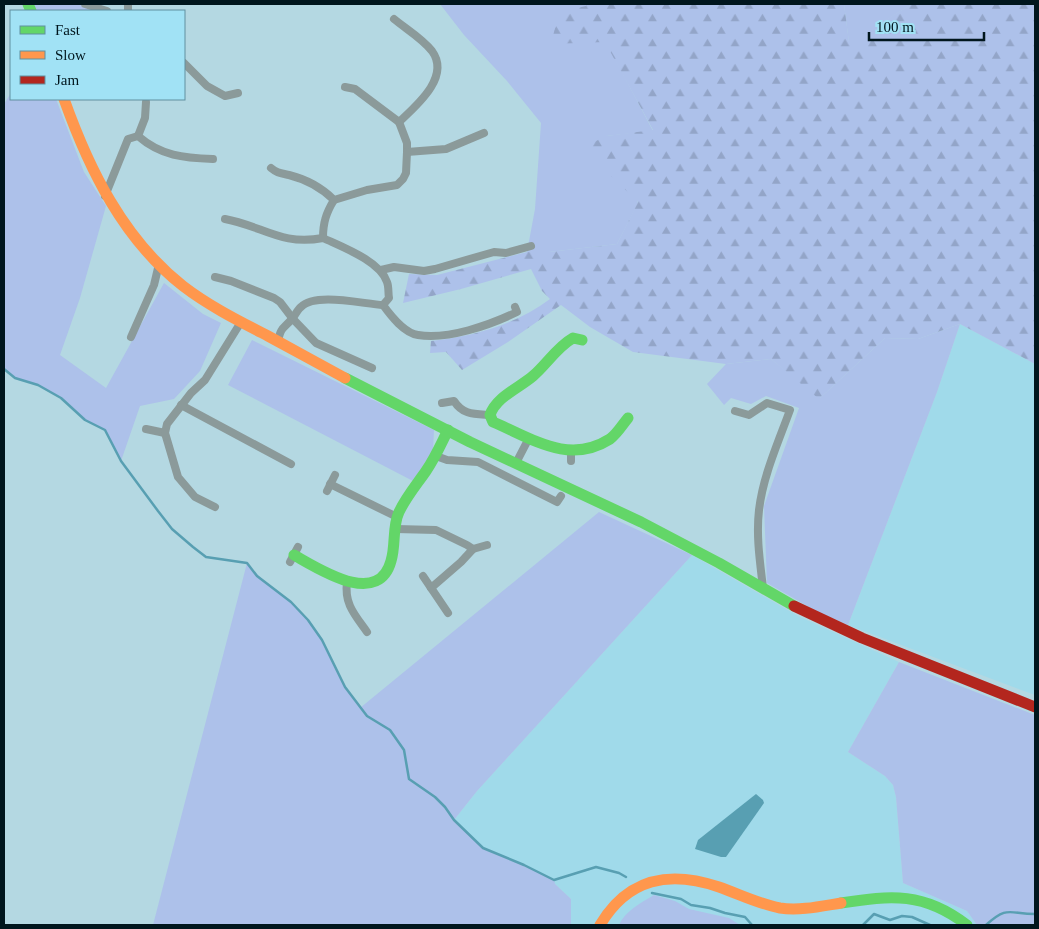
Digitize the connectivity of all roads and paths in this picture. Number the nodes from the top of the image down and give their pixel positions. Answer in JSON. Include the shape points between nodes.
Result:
{"nodes":[{"id":1,"x":85,"y":4,"type":"edge"},
{"id":2,"x":104,"y":10,"type":"edge"},
{"id":3,"x":394,"y":18,"type":"dead end"},
{"id":4,"x":185,"y":64,"type":"edge"},
{"id":5,"x":345,"y":87,"type":"dead end"},
{"id":6,"x":238,"y":93,"type":"dead end"},
{"id":7,"x":64,"y":100,"type":"edge"},
{"id":8,"x":146,"y":102,"type":"dead end"},
{"id":9,"x":399,"y":122,"type":"junction"},
{"id":10,"x":484,"y":133,"type":"dead end"},
{"id":11,"x":138,"y":136,"type":"junction"},
{"id":12,"x":406,"y":152,"type":"junction"},
{"id":13,"x":213,"y":160,"type":"dead end"},
{"id":14,"x":271,"y":168,"type":"dead end"},
{"id":15,"x":106,"y":196,"type":"junction"},
{"id":16,"x":334,"y":200,"type":"junction"},
{"id":17,"x":225,"y":219,"type":"dead end"},
{"id":18,"x":323,"y":238,"type":"junction"},
{"id":19,"x":531,"y":246,"type":"dead end"},
{"id":20,"x":159,"y":264,"type":"junction"},
{"id":21,"x":380,"y":270,"type":"junction"},
{"id":22,"x":215,"y":277,"type":"dead end"},
{"id":23,"x":383,"y":305,"type":"junction"},
{"id":24,"x":133,"y":308,"type":"dead end"},
{"id":25,"x":515,"y":308,"type":"dead end"},
{"id":26,"x":141,"y":313,"type":"junction"},
{"id":27,"x":293,"y":319,"type":"junction"},
{"id":28,"x":241,"y":322,"type":"junction"},
{"id":29,"x":131,"y":337,"type":"dead end"},
{"id":30,"x":582,"y":340,"type":"dead end"},
{"id":31,"x":278,"y":341,"type":"junction"},
{"id":32,"x":372,"y":368,"type":"dead end"},
{"id":33,"x":442,"y":403,"type":"dead end"},
{"id":34,"x":181,"y":405,"type":"junction"},
{"id":35,"x":735,"y":410,"type":"dead end"},
{"id":36,"x":490,"y":415,"type":"junction"},
{"id":37,"x":628,"y":418,"type":"dead end"},
{"id":38,"x":146,"y":430,"type":"dead end"},
{"id":39,"x":448,"y":430,"type":"junction"},
{"id":40,"x":165,"y":433,"type":"junction"},
{"id":41,"x":529,"y":438,"type":"junction"},
{"id":42,"x":436,"y":456,"type":"junction"},
{"id":43,"x":516,"y":462,"type":"junction"},
{"id":44,"x":291,"y":464,"type":"dead end"},
{"id":45,"x":335,"y":475,"type":"dead end"},
{"id":46,"x":561,"y":496,"type":"dead end"},
{"id":47,"x":215,"y":507,"type":"dead end"},
{"id":48,"x":396,"y":523,"type":"junction"},
{"id":49,"x":487,"y":545,"type":"dead end"},
{"id":50,"x":472,"y":549,"type":"junction"},
{"id":51,"x":294,"y":555,"type":"dead end"},
{"id":52,"x":423,"y":576,"type":"dead end"},
{"id":53,"x":347,"y":582,"type":"junction"},
{"id":54,"x":431,"y":588,"type":"junction"},
{"id":55,"x":764,"y":588,"type":"junction"},
{"id":56,"x":448,"y":612,"type":"dead end"},
{"id":57,"x":367,"y":632,"type":"dead end"},
{"id":58,"x":1035,"y":706,"type":"edge"},
{"id":59,"x":600,"y":925,"type":"edge"},
{"id":60,"x":967,"y":925,"type":"edge"}],
"edges":[{"from":1,"to":2,"type":"street"},
{"from":3,"to":9,"type":"street","via":[[433,52],[437,61],[437,75],[431,88]]},
{"from":4,"to":6,"type":"street","via":[[207,86],[225,96]]},
{"from":5,"to":9,"type":"street","via":[[355,89]]},
{"from":7,"to":15,"type":"street"},
{"from":8,"to":11,"type":"street","via":[[145,118]]},
{"from":9,"to":12,"type":"street","via":[[407,143]]},
{"from":10,"to":12,"type":"street","via":[[446,149]]},
{"from":11,"to":13,"type":"street","via":[[170,155]]},
{"from":11,"to":15,"type":"street","via":[[128,139]]},
{"from":12,"to":16,"type":"street","via":[[406,173],[397,185]]},
{"from":14,"to":16,"type":"street","via":[[278,174],[315,185]]},
{"from":15,"to":20,"type":"street"},
{"from":16,"to":18,"type":"street","via":[[325,215]]},
{"from":17,"to":18,"type":"street","via":[[249,224],[282,238]]},
{"from":18,"to":21,"type":"street"},
{"from":19,"to":21,"type":"street","via":[[494,252],[435,270],[394,267]]},
{"from":20,"to":26,"type":"street","via":[[154,285]]},
{"from":20,"to":28,"type":"street","via":[[185,287]]},
{"from":21,"to":23,"type":"street","via":[[387,282],[389,298]]},
{"from":22,"to":27,"type":"street","via":[[274,298]]},
{"from":23,"to":25,"type":"street","via":[[403,327],[418,335],[480,328],[517,312]]},
{"from":23,"to":27,"type":"street","via":[[320,298],[301,306]]},
{"from":24,"to":26,"type":"street"},
{"from":26,"to":29,"type":"street"},
{"from":27,"to":31,"type":"street","via":[[280,330]]},
{"from":27,"to":32,"type":"street","via":[[316,343]]},
{"from":28,"to":31,"type":"street"},
{"from":28,"to":34,"type":"street","via":[[206,380]]},
{"from":30,"to":36,"type":"street","via":[[573,338],[566,342],[534,376],[493,406]]},
{"from":31,"to":39,"type":"street"},
{"from":33,"to":36,"type":"street","via":[[454,401],[459,410]]},
{"from":34,"to":40,"type":"street","via":[[167,424]]},
{"from":34,"to":44,"type":"street"},
{"from":35,"to":55,"type":"street","via":[[750,415],[767,403],[790,410],[765,480],[759,510],[759,552]]},
{"from":36,"to":41,"type":"street","via":[[493,422]]},
{"from":37,"to":41,"type":"street","via":[[612,438],[571,456]]},
{"from":38,"to":40,"type":"street"},
{"from":39,"to":42,"type":"street"},
{"from":39,"to":43,"type":"street"},
{"from":40,"to":47,"type":"street","via":[[178,476],[195,497]]},
{"from":41,"to":43,"type":"street"},
{"from":42,"to":46,"type":"street","via":[[478,462],[557,502]]},
{"from":42,"to":48,"type":"street","via":[[403,504]]},
{"from":43,"to":55,"type":"street","via":[[624,512]]},
{"from":45,"to":48,"type":"street","via":[[329,487]]},
{"from":48,"to":50,"type":"street","via":[[436,530]]},
{"from":48,"to":53,"type":"street","via":[[391,564],[385,575],[374,582],[358,585]]},
{"from":49,"to":50,"type":"street"},
{"from":50,"to":54,"type":"street"},
{"from":51,"to":53,"type":"street"},
{"from":52,"to":54,"type":"street"},
{"from":53,"to":57,"type":"street","via":[[347,601]]},
{"from":54,"to":56,"type":"street"},
{"from":55,"to":58,"type":"street","via":[[804,611],[872,642]]},
{"from":59,"to":60,"type":"street","via":[[610,908],[636,887],[676,877],[702,882],[778,908],[799,910],[898,897],[933,906]]}]}
